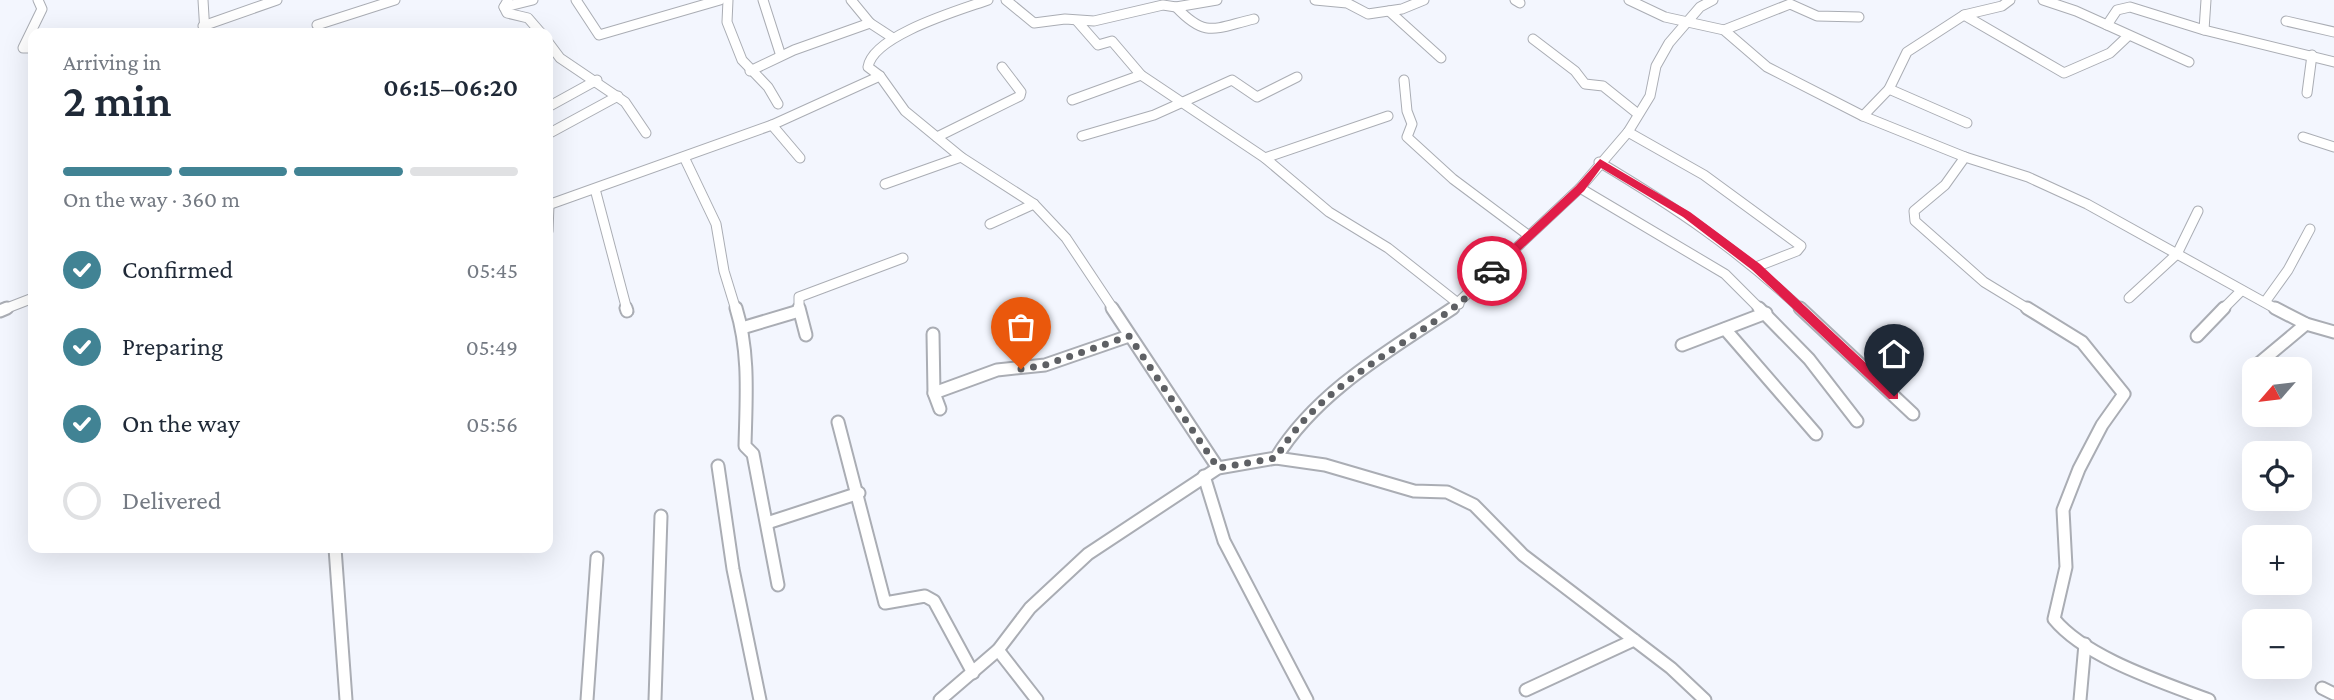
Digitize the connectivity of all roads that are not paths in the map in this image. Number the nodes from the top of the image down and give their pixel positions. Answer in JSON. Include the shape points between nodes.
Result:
{"nodes":[{"id":1,"x":38,"y":0,"type":"edge"},
{"id":2,"x":203,"y":0,"type":"edge"},
{"id":3,"x":277,"y":0,"type":"edge"},
{"id":4,"x":395,"y":0,"type":"edge"},
{"id":5,"x":533,"y":0,"type":"edge"},
{"id":6,"x":576,"y":0,"type":"edge"},
{"id":7,"x":720,"y":0,"type":"edge"},
{"id":8,"x":728,"y":0,"type":"edge"},
{"id":9,"x":763,"y":0,"type":"edge"},
{"id":10,"x":851,"y":0,"type":"edge"},
{"id":11,"x":988,"y":0,"type":"edge"},
{"id":12,"x":1006,"y":0,"type":"edge"},
{"id":13,"x":1128,"y":0,"type":"edge"},
{"id":14,"x":1217,"y":0,"type":"edge"},
{"id":15,"x":1315,"y":0,"type":"edge"},
{"id":16,"x":1424,"y":0,"type":"edge"},
{"id":17,"x":1629,"y":0,"type":"edge"},
{"id":18,"x":1713,"y":0,"type":"edge"},
{"id":19,"x":2010,"y":0,"type":"edge"},
{"id":20,"x":2042,"y":0,"type":"edge"},
{"id":21,"x":2206,"y":0,"type":"edge"},
{"id":22,"x":506,"y":3,"type":"edge"},
{"id":23,"x":1163,"y":3,"type":"edge"},
{"id":24,"x":1981,"y":5,"type":"edge"},
{"id":25,"x":1176,"y":7,"type":"junction"},
{"id":26,"x":1133,"y":11,"type":"junction"},
{"id":27,"x":1390,"y":11,"type":"junction"},
{"id":28,"x":1965,"y":15,"type":"junction"},
{"id":29,"x":1858,"y":17,"type":"dead end"},
{"id":30,"x":1254,"y":19,"type":"dead end"},
{"id":31,"x":2286,"y":20,"type":"dead end"},
{"id":32,"x":1077,"y":21,"type":"junction"},
{"id":33,"x":870,"y":23,"type":"junction"},
{"id":34,"x":1687,"y":23,"type":"junction"},
{"id":35,"x":317,"y":25,"type":"dead end"},
{"id":36,"x":2107,"y":25,"type":"junction"},
{"id":37,"x":31,"y":28,"type":"edge"},
{"id":38,"x":204,"y":28,"type":"edge"},
{"id":39,"x":209,"y":28,"type":"edge"},
{"id":40,"x":537,"y":28,"type":"edge"},
{"id":41,"x":1724,"y":30,"type":"junction"},
{"id":42,"x":2204,"y":30,"type":"junction"},
{"id":43,"x":2334,"y":32,"type":"edge"},
{"id":44,"x":28,"y":35,"type":"edge"},
{"id":45,"x":2128,"y":36,"type":"junction"},
{"id":46,"x":893,"y":38,"type":"junction"},
{"id":47,"x":1533,"y":39,"type":"dead end"},
{"id":48,"x":28,"y":48,"type":"edge"},
{"id":49,"x":553,"y":49,"type":"edge"},
{"id":50,"x":780,"y":53,"type":"junction"},
{"id":51,"x":2312,"y":55,"type":"junction"},
{"id":52,"x":560,"y":58,"type":"junction"},
{"id":53,"x":1441,"y":58,"type":"dead end"},
{"id":54,"x":553,"y":61,"type":"edge"},
{"id":55,"x":2189,"y":61,"type":"dead end"},
{"id":56,"x":2334,"y":62,"type":"edge"},
{"id":57,"x":1002,"y":67,"type":"dead end"},
{"id":58,"x":750,"y":71,"type":"junction"},
{"id":59,"x":1141,"y":75,"type":"junction"},
{"id":60,"x":880,"y":76,"type":"junction"},
{"id":61,"x":1297,"y":76,"type":"dead end"},
{"id":62,"x":597,"y":80,"type":"junction"},
{"id":63,"x":1405,"y":80,"type":"dead end"},
{"id":64,"x":1889,"y":89,"type":"junction"},
{"id":65,"x":2307,"y":93,"type":"dead end"},
{"id":66,"x":618,"y":96,"type":"junction"},
{"id":67,"x":1072,"y":100,"type":"dead end"},
{"id":68,"x":1179,"y":101,"type":"junction"},
{"id":69,"x":553,"y":104,"type":"edge"},
{"id":70,"x":778,"y":104,"type":"dead end"},
{"id":71,"x":1638,"y":114,"type":"junction"},
{"id":72,"x":1388,"y":116,"type":"dead end"},
{"id":73,"x":1863,"y":116,"type":"junction"},
{"id":74,"x":1967,"y":123,"type":"dead end"},
{"id":75,"x":772,"y":125,"type":"junction"},
{"id":76,"x":553,"y":131,"type":"edge"},
{"id":77,"x":1628,"y":132,"type":"junction"},
{"id":78,"x":646,"y":134,"type":"dead end"},
{"id":79,"x":1082,"y":136,"type":"dead end"},
{"id":80,"x":937,"y":137,"type":"junction"},
{"id":81,"x":2303,"y":137,"type":"dead end"},
{"id":82,"x":2334,"y":147,"type":"edge"},
{"id":83,"x":684,"y":157,"type":"junction"},
{"id":84,"x":961,"y":157,"type":"junction"},
{"id":85,"x":1965,"y":157,"type":"junction"},
{"id":86,"x":800,"y":158,"type":"dead end"},
{"id":87,"x":1265,"y":158,"type":"junction"},
{"id":88,"x":1600,"y":162,"type":"junction"},
{"id":89,"x":885,"y":184,"type":"dead end"},
{"id":90,"x":1580,"y":188,"type":"junction"},
{"id":91,"x":596,"y":189,"type":"junction"},
{"id":92,"x":553,"y":202,"type":"edge"},
{"id":93,"x":1034,"y":204,"type":"junction"},
{"id":94,"x":2197,"y":211,"type":"dead end"},
{"id":95,"x":990,"y":224,"type":"dead end"},
{"id":96,"x":2310,"y":229,"type":"dead end"},
{"id":97,"x":1528,"y":235,"type":"junction"},
{"id":98,"x":2177,"y":254,"type":"junction"},
{"id":99,"x":903,"y":258,"type":"dead end"},
{"id":100,"x":1756,"y":267,"type":"junction"},
{"id":101,"x":2241,"y":291,"type":"junction"},
{"id":102,"x":2129,"y":298,"type":"dead end"},
{"id":103,"x":28,"y":300,"type":"edge"},
{"id":104,"x":2265,"y":302,"type":"junction"},
{"id":105,"x":1459,"y":304,"type":"junction"},
{"id":106,"x":0,"y":311,"type":"edge"},
{"id":107,"x":628,"y":311,"type":"dead end"},
{"id":108,"x":799,"y":311,"type":"junction"},
{"id":109,"x":1766,"y":313,"type":"junction"},
{"id":110,"x":2306,"y":324,"type":"junction"},
{"id":111,"x":742,"y":328,"type":"junction"},
{"id":112,"x":1725,"y":329,"type":"junction"},
{"id":113,"x":2334,"y":332,"type":"edge"},
{"id":114,"x":933,"y":334,"type":"dead end"},
{"id":115,"x":806,"y":335,"type":"dead end"},
{"id":116,"x":1129,"y":336,"type":"junction"},
{"id":117,"x":2197,"y":336,"type":"dead end"},
{"id":118,"x":1682,"y":345,"type":"dead end"},
{"id":119,"x":2267,"y":357,"type":"edge"},
{"id":120,"x":934,"y":393,"type":"junction"},
{"id":121,"x":940,"y":409,"type":"dead end"},
{"id":122,"x":1913,"y":414,"type":"dead end"},
{"id":123,"x":1857,"y":421,"type":"dead end"},
{"id":124,"x":838,"y":422,"type":"dead end"},
{"id":125,"x":1816,"y":434,"type":"dead end"},
{"id":126,"x":1276,"y":458,"type":"junction"},
{"id":127,"x":718,"y":466,"type":"dead end"},
{"id":128,"x":1218,"y":468,"type":"junction"},
{"id":129,"x":1204,"y":476,"type":"junction"},
{"id":130,"x":859,"y":493,"type":"junction"},
{"id":131,"x":661,"y":516,"type":"dead end"},
{"id":132,"x":767,"y":523,"type":"junction"},
{"id":133,"x":335,"y":553,"type":"edge"},
{"id":134,"x":597,"y":558,"type":"dead end"},
{"id":135,"x":778,"y":585,"type":"dead end"},
{"id":136,"x":1634,"y":640,"type":"junction"},
{"id":137,"x":2085,"y":644,"type":"junction"},
{"id":138,"x":998,"y":650,"type":"junction"},
{"id":139,"x":973,"y":673,"type":"junction"},
{"id":140,"x":1526,"y":690,"type":"dead end"},
{"id":141,"x":346,"y":700,"type":"edge"},
{"id":142,"x":587,"y":700,"type":"edge"},
{"id":143,"x":655,"y":700,"type":"edge"},
{"id":144,"x":760,"y":700,"type":"edge"},
{"id":145,"x":940,"y":700,"type":"edge"},
{"id":146,"x":1037,"y":700,"type":"edge"},
{"id":147,"x":1307,"y":700,"type":"edge"},
{"id":148,"x":1705,"y":700,"type":"edge"},
{"id":149,"x":2080,"y":700,"type":"edge"},
{"id":150,"x":2209,"y":700,"type":"edge"}],
"edges":[{"from":1,"to":37,"type":"street","via":[[42,9]]},
{"from":2,"to":38,"type":"street"},
{"from":3,"to":39,"type":"street"},
{"from":4,"to":35,"type":"street"},
{"from":5,"to":22,"type":"street"},
{"from":6,"to":7,"type":"street","via":[[599,35]]},
{"from":8,"to":58,"type":"street","via":[[727,22]]},
{"from":9,"to":50,"type":"street"},
{"from":10,"to":33,"type":"street"},
{"from":11,"to":46,"type":"street"},
{"from":12,"to":32,"type":"street","via":[[1030,23]]},
{"from":13,"to":26,"type":"street"},
{"from":14,"to":25,"type":"street"},
{"from":15,"to":27,"type":"street","via":[[1347,3],[1368,14]]},
{"from":16,"to":27,"type":"street"},
{"from":17,"to":34,"type":"street"},
{"from":18,"to":34,"type":"street"},
{"from":19,"to":24,"type":"street","via":[[2002,6]]},
{"from":20,"to":36,"type":"street"},
{"from":21,"to":42,"type":"street"},
{"from":22,"to":40,"type":"street","via":[[507,13],[528,18]]},
{"from":23,"to":25,"type":"street"},
{"from":23,"to":26,"type":"street"},
{"from":24,"to":28,"type":"street"},
{"from":25,"to":30,"type":"street","via":[[1191,23],[1208,31]]},
{"from":26,"to":32,"type":"street"},
{"from":27,"to":53,"type":"street"},
{"from":28,"to":45,"type":"street","via":[[2064,73],[2110,53]]},
{"from":28,"to":64,"type":"street","via":[[1907,52]]},
{"from":29,"to":41,"type":"street","via":[[1817,16],[1790,4]]},
{"from":31,"to":43,"type":"street"},
{"from":32,"to":59,"type":"street","via":[[1098,45],[1112,41]]},
{"from":33,"to":46,"type":"street"},
{"from":33,"to":50,"type":"street"},
{"from":34,"to":41,"type":"street"},
{"from":34,"to":71,"type":"street","via":[[1656,66],[1650,96]]},
{"from":36,"to":42,"type":"street","via":[[2117,9],[2130,7]]},
{"from":36,"to":45,"type":"street"},
{"from":41,"to":73,"type":"street","via":[[1767,67]]},
{"from":42,"to":51,"type":"street"},
{"from":44,"to":48,"type":"street","via":[[23,49]]},
{"from":45,"to":55,"type":"street"},
{"from":46,"to":60,"type":"street","via":[[869,61],[868,67]]},
{"from":47,"to":71,"type":"street","via":[[1585,84],[1603,86]]},
{"from":49,"to":52,"type":"street"},
{"from":50,"to":58,"type":"street"},
{"from":51,"to":56,"type":"street"},
{"from":51,"to":65,"type":"street"},
{"from":52,"to":54,"type":"street"},
{"from":52,"to":62,"type":"street"},
{"from":57,"to":80,"type":"street","via":[[1020,96]]},
{"from":58,"to":70,"type":"street"},
{"from":59,"to":67,"type":"street"},
{"from":59,"to":68,"type":"street"},
{"from":60,"to":75,"type":"street"},
{"from":60,"to":80,"type":"street","via":[[905,111]]},
{"from":61,"to":68,"type":"street","via":[[1258,97],[1233,80]]},
{"from":62,"to":66,"type":"street"},
{"from":62,"to":69,"type":"street"},
{"from":63,"to":97,"type":"street","via":[[1412,124],[1407,137],[1453,179]]},
{"from":64,"to":73,"type":"street"},
{"from":64,"to":74,"type":"street"},
{"from":66,"to":76,"type":"street"},
{"from":66,"to":78,"type":"street"},
{"from":68,"to":79,"type":"street","via":[[1154,115]]},
{"from":68,"to":87,"type":"street"},
{"from":71,"to":77,"type":"street"},
{"from":72,"to":87,"type":"street"},
{"from":73,"to":85,"type":"street"},
{"from":75,"to":83,"type":"street"},
{"from":75,"to":86,"type":"street"},
{"from":77,"to":88,"type":"street"},
{"from":77,"to":100,"type":"street","via":[[1704,175],[1801,246]]},
{"from":80,"to":84,"type":"street"},
{"from":81,"to":82,"type":"street"},
{"from":83,"to":91,"type":"street"},
{"from":83,"to":111,"type":"street","via":[[716,224],[724,271]]},
{"from":84,"to":89,"type":"street"},
{"from":84,"to":93,"type":"street"},
{"from":85,"to":98,"type":"street","via":[[2028,177]]},
{"from":85,"to":137,"type":"street","via":[[1945,185],[1914,211],[1915,221],[1984,282],[2082,342],[2123,394],[2085,458],[2063,510],[2066,567],[2054,618],[2062,630]]},
{"from":87,"to":105,"type":"street","via":[[1329,212],[1388,248]]},
{"from":88,"to":90,"type":"street"},
{"from":88,"to":100,"type":"street","via":[[1687,215]]},
{"from":90,"to":97,"type":"street"},
{"from":90,"to":109,"type":"street","via":[[1725,274]]},
{"from":91,"to":92,"type":"street"},
{"from":91,"to":107,"type":"street"},
{"from":93,"to":95,"type":"street"},
{"from":93,"to":116,"type":"street","via":[[1066,238]]},
{"from":94,"to":98,"type":"street"},
{"from":96,"to":104,"type":"street"},
{"from":97,"to":105,"type":"street"},
{"from":98,"to":101,"type":"street"},
{"from":98,"to":102,"type":"street"},
{"from":99,"to":108,"type":"street","via":[[799,297]]},
{"from":100,"to":122,"type":"street"},
{"from":101,"to":104,"type":"street"},
{"from":101,"to":117,"type":"street"},
{"from":103,"to":106,"type":"street"},
{"from":104,"to":110,"type":"street"},
{"from":105,"to":126,"type":"street","via":[[1372,362],[1307,416]]},
{"from":108,"to":111,"type":"street"},
{"from":108,"to":115,"type":"street"},
{"from":109,"to":112,"type":"street"},
{"from":109,"to":123,"type":"street"},
{"from":110,"to":113,"type":"street"},
{"from":110,"to":119,"type":"street"},
{"from":111,"to":132,"type":"street","via":[[747,384],[745,446],[753,454]]},
{"from":112,"to":118,"type":"street"},
{"from":112,"to":125,"type":"street"},
{"from":114,"to":120,"type":"street"},
{"from":116,"to":120,"type":"street","via":[[1045,365],[997,370]]},
{"from":116,"to":128,"type":"street"},
{"from":120,"to":121,"type":"street"},
{"from":124,"to":130,"type":"street"},
{"from":126,"to":128,"type":"street"},
{"from":126,"to":136,"type":"street","via":[[1325,465],[1414,491],[1447,492],[1474,505],[1523,555]]},
{"from":127,"to":144,"type":"street"},
{"from":128,"to":129,"type":"street"},
{"from":129,"to":138,"type":"street","via":[[1088,554],[1030,608]]},
{"from":129,"to":147,"type":"street","via":[[1224,541]]},
{"from":130,"to":132,"type":"street"},
{"from":130,"to":139,"type":"street","via":[[885,603],[925,596],[934,601]]},
{"from":131,"to":143,"type":"street"},
{"from":132,"to":135,"type":"street"},
{"from":133,"to":141,"type":"street"},
{"from":134,"to":142,"type":"street"},
{"from":136,"to":140,"type":"street"},
{"from":136,"to":148,"type":"street"},
{"from":137,"to":149,"type":"street"},
{"from":137,"to":150,"type":"street","via":[[2158,681]]},
{"from":138,"to":139,"type":"street"},
{"from":138,"to":146,"type":"street"},
{"from":139,"to":145,"type":"street"}]}
